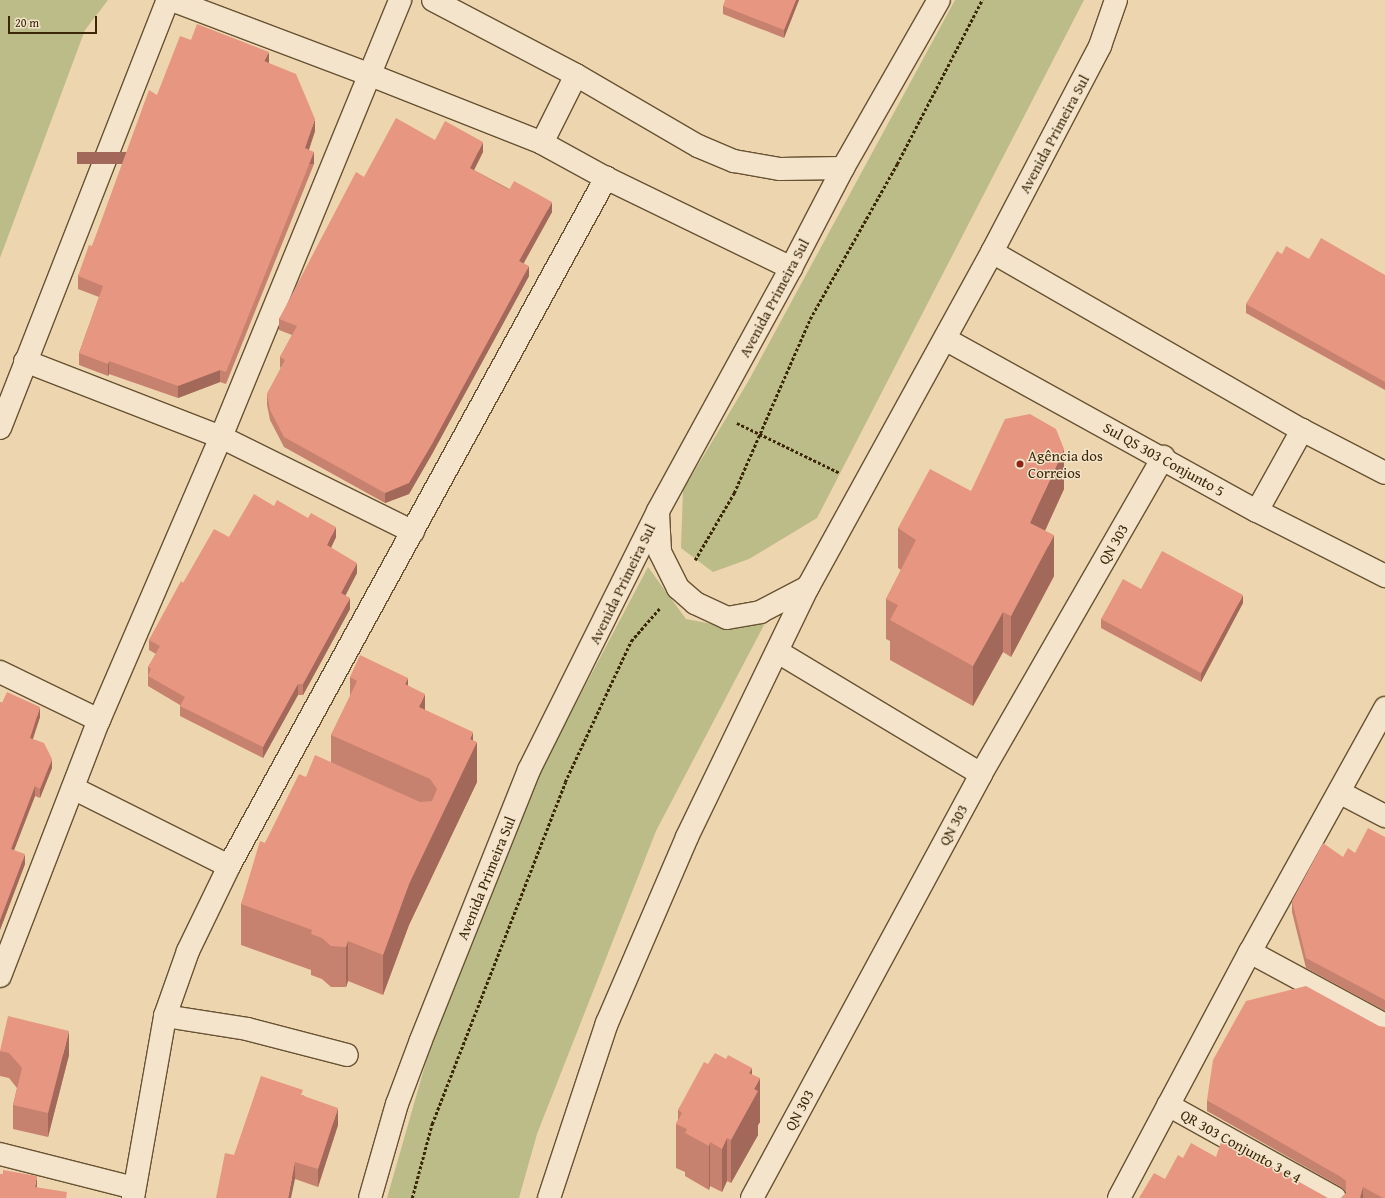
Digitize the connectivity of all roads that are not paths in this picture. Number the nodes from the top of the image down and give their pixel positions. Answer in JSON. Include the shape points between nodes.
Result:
{"nodes":[{"id":1,"x":168,"y":0,"type":"edge"},
{"id":2,"x":172,"y":0,"type":"edge"},
{"id":3,"x":400,"y":0,"type":"edge"},
{"id":4,"x":433,"y":0,"type":"edge"},
{"id":5,"x":939,"y":0,"type":"edge"},
{"id":6,"x":1116,"y":0,"type":"edge"},
{"id":7,"x":368,"y":74,"type":"junction"},
{"id":8,"x":576,"y":76,"type":"junction"},
{"id":9,"x":542,"y":144,"type":"junction"},
{"id":10,"x":843,"y":168,"type":"junction"},
{"id":11,"x":606,"y":178,"type":"junction"},
{"id":12,"x":992,"y":252,"type":"junction"},
{"id":13,"x":791,"y":268,"type":"junction"},
{"id":14,"x":945,"y":339,"type":"junction"},
{"id":15,"x":25,"y":360,"type":"junction"},
{"id":16,"x":0,"y":428,"type":"edge"},
{"id":17,"x":1302,"y":430,"type":"junction"},
{"id":18,"x":221,"y":437,"type":"junction"},
{"id":19,"x":1163,"y":457,"type":"junction"},
{"id":20,"x":1385,"y":474,"type":"edge"},
{"id":21,"x":1257,"y":511,"type":"junction"},
{"id":22,"x":658,"y":512,"type":"junction"},
{"id":23,"x":413,"y":532,"type":"junction"},
{"id":24,"x":1385,"y":576,"type":"edge"},
{"id":25,"x":808,"y":587,"type":"junction"},
{"id":26,"x":778,"y":652,"type":"junction"},
{"id":27,"x":0,"y":672,"type":"edge"},
{"id":28,"x":1385,"y":708,"type":"edge"},
{"id":29,"x":99,"y":720,"type":"junction"},
{"id":30,"x":981,"y":774,"type":"junction"},
{"id":31,"x":73,"y":788,"type":"junction"},
{"id":32,"x":1339,"y":792,"type":"junction"},
{"id":33,"x":1385,"y":816,"type":"edge"},
{"id":34,"x":229,"y":866,"type":"junction"},
{"id":35,"x":1250,"y":952,"type":"junction"},
{"id":36,"x":0,"y":976,"type":"edge"},
{"id":37,"x":165,"y":1016,"type":"junction"},
{"id":38,"x":1385,"y":1025,"type":"edge"},
{"id":39,"x":347,"y":1054,"type":"dead end"},
{"id":40,"x":1168,"y":1106,"type":"junction"},
{"id":41,"x":0,"y":1154,"type":"edge"},
{"id":42,"x":134,"y":1193,"type":"edge"},
{"id":43,"x":370,"y":1198,"type":"edge"},
{"id":44,"x":549,"y":1198,"type":"edge"},
{"id":45,"x":752,"y":1198,"type":"edge"},
{"id":46,"x":1119,"y":1198,"type":"edge"},
{"id":47,"x":1335,"y":1198,"type":"edge"}],
"edges":[{"from":1,"to":15,"type":"street"},
{"from":2,"to":7,"type":"street"},
{"from":3,"to":7,"type":"street"},
{"from":4,"to":8,"type":"street"},
{"from":5,"to":10,"type":"street","name":"Avenida Primeira Sul"},
{"from":6,"to":12,"type":"street","name":"Avenida Primeira Sul","via":[[1100,46]]},
{"from":7,"to":9,"type":"street"},
{"from":7,"to":18,"type":"street"},
{"from":8,"to":9,"type":"street"},
{"from":8,"to":10,"type":"street","via":[[698,146],[734,161],[780,169]]},
{"from":9,"to":11,"type":"street"},
{"from":10,"to":13,"type":"street","name":"Avenida Primeira Sul"},
{"from":11,"to":13,"type":"street"},
{"from":11,"to":23,"type":"street"},
{"from":12,"to":14,"type":"street","name":"Avenida Primeira Sul"},
{"from":12,"to":17,"type":"street"},
{"from":13,"to":22,"type":"street","name":"Avenida Primeira Sul"},
{"from":14,"to":19,"type":"street","name":"Sul QS 303 Conjunto 5"},
{"from":14,"to":25,"type":"street","name":"Avenida Primeira Sul"},
{"from":15,"to":16,"type":"street"},
{"from":15,"to":18,"type":"street"},
{"from":17,"to":20,"type":"street"},
{"from":17,"to":21,"type":"street"},
{"from":18,"to":23,"type":"street"},
{"from":18,"to":29,"type":"street"},
{"from":19,"to":21,"type":"street","name":"Sul QS 303 Conjunto 5"},
{"from":19,"to":30,"type":"street","name":"QN 303"},
{"from":21,"to":24,"type":"street","name":"Sul QS 303 Conjunto 5"},
{"from":22,"to":25,"type":"street","via":[[660,552],[678,588],[695,603],[727,618],[760,612]]},
{"from":22,"to":43,"type":"street","name":"Avenida Primeira Sul","via":[[529,770],[397,1104]]},
{"from":23,"to":34,"type":"street","via":[[292,772]]},
{"from":25,"to":26,"type":"street","name":"Avenida Primeira Sul"},
{"from":26,"to":30,"type":"street"},
{"from":26,"to":44,"type":"street","name":"Avenida Primeira Sul","via":[[687,837],[607,1023]]},
{"from":27,"to":29,"type":"street"},
{"from":28,"to":32,"type":"street"},
{"from":29,"to":31,"type":"street"},
{"from":30,"to":45,"type":"street","name":"QN 303"},
{"from":31,"to":34,"type":"street"},
{"from":31,"to":36,"type":"street"},
{"from":32,"to":33,"type":"street"},
{"from":32,"to":35,"type":"street"},
{"from":34,"to":37,"type":"street","via":[[188,951]]},
{"from":35,"to":38,"type":"street"},
{"from":35,"to":40,"type":"street"},
{"from":37,"to":39,"type":"street","via":[[247,1029]]},
{"from":37,"to":42,"type":"street"},
{"from":40,"to":46,"type":"street"},
{"from":40,"to":47,"type":"street","name":"QR 303 Conjunto 3 e 4"},
{"from":41,"to":42,"type":"street"}]}
